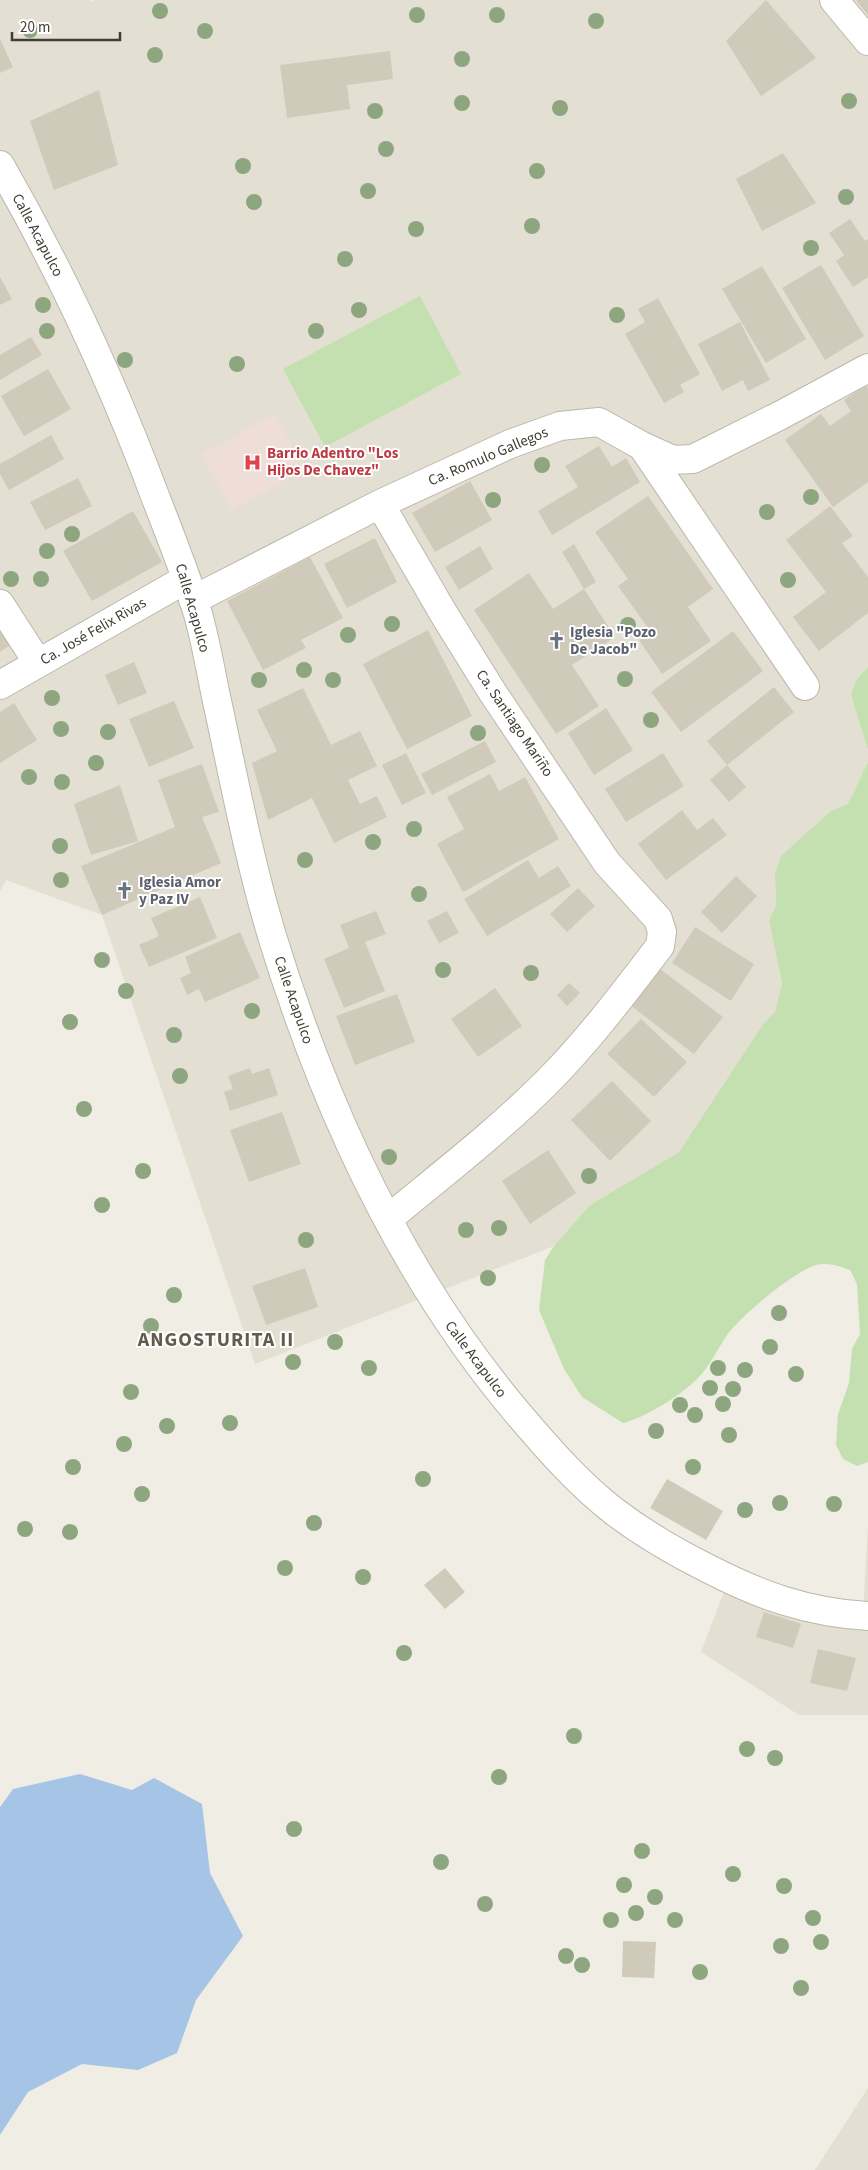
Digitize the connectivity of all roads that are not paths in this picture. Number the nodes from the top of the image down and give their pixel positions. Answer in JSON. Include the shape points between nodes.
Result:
{"nodes":[{"id":1,"x":834,"y":0,"type":"edge"},
{"id":2,"x":868,"y":42,"type":"edge"},
{"id":3,"x":0,"y":164,"type":"edge"},
{"id":4,"x":868,"y":368,"type":"edge"},
{"id":5,"x":642,"y":446,"type":"junction"},
{"id":6,"x":380,"y":504,"type":"junction"},
{"id":7,"x":190,"y":589,"type":"junction"},
{"id":8,"x":0,"y":604,"type":"edge"},
{"id":9,"x":38,"y":663,"type":"junction"},
{"id":10,"x":0,"y":685,"type":"edge"},
{"id":11,"x":805,"y":686,"type":"dead end"},
{"id":12,"x":388,"y":1220,"type":"junction"},
{"id":13,"x":868,"y":1616,"type":"edge"}],
"edges":[{"from":1,"to":2,"type":"street"},
{"from":3,"to":7,"type":"street","name":"Calle Acapulco","via":[[86,326]]},
{"from":4,"to":5,"type":"street","name":"Ca. Romulo Gallegos","via":[[693,459],[673,460]]},
{"from":5,"to":6,"type":"street","name":"Ca. Romulo Gallegos","via":[[598,422],[566,425],[510,444]]},
{"from":5,"to":11,"type":"street"},
{"from":6,"to":7,"type":"street","name":"Ca. Romulo Gallegos"},
{"from":6,"to":12,"type":"street","name":"Ca. Santiago Mariño","via":[[493,693],[607,863],[658,919],[662,932],[660,946],[593,1032],[546,1083]]},
{"from":7,"to":9,"type":"street","name":"Ca. José Felix Rivas"},
{"from":7,"to":12,"type":"street","name":"Calle Acapulco","via":[[243,827],[272,935],[318,1068]]},
{"from":8,"to":9,"type":"street"},
{"from":9,"to":10,"type":"street","name":"Ca. José Felix Rivas"},
{"from":12,"to":13,"type":"street","name":"Calle Acapulco","via":[[420,1279],[479,1366],[574,1476],[615,1512],[670,1549],[759,1593],[828,1613]]}]}
